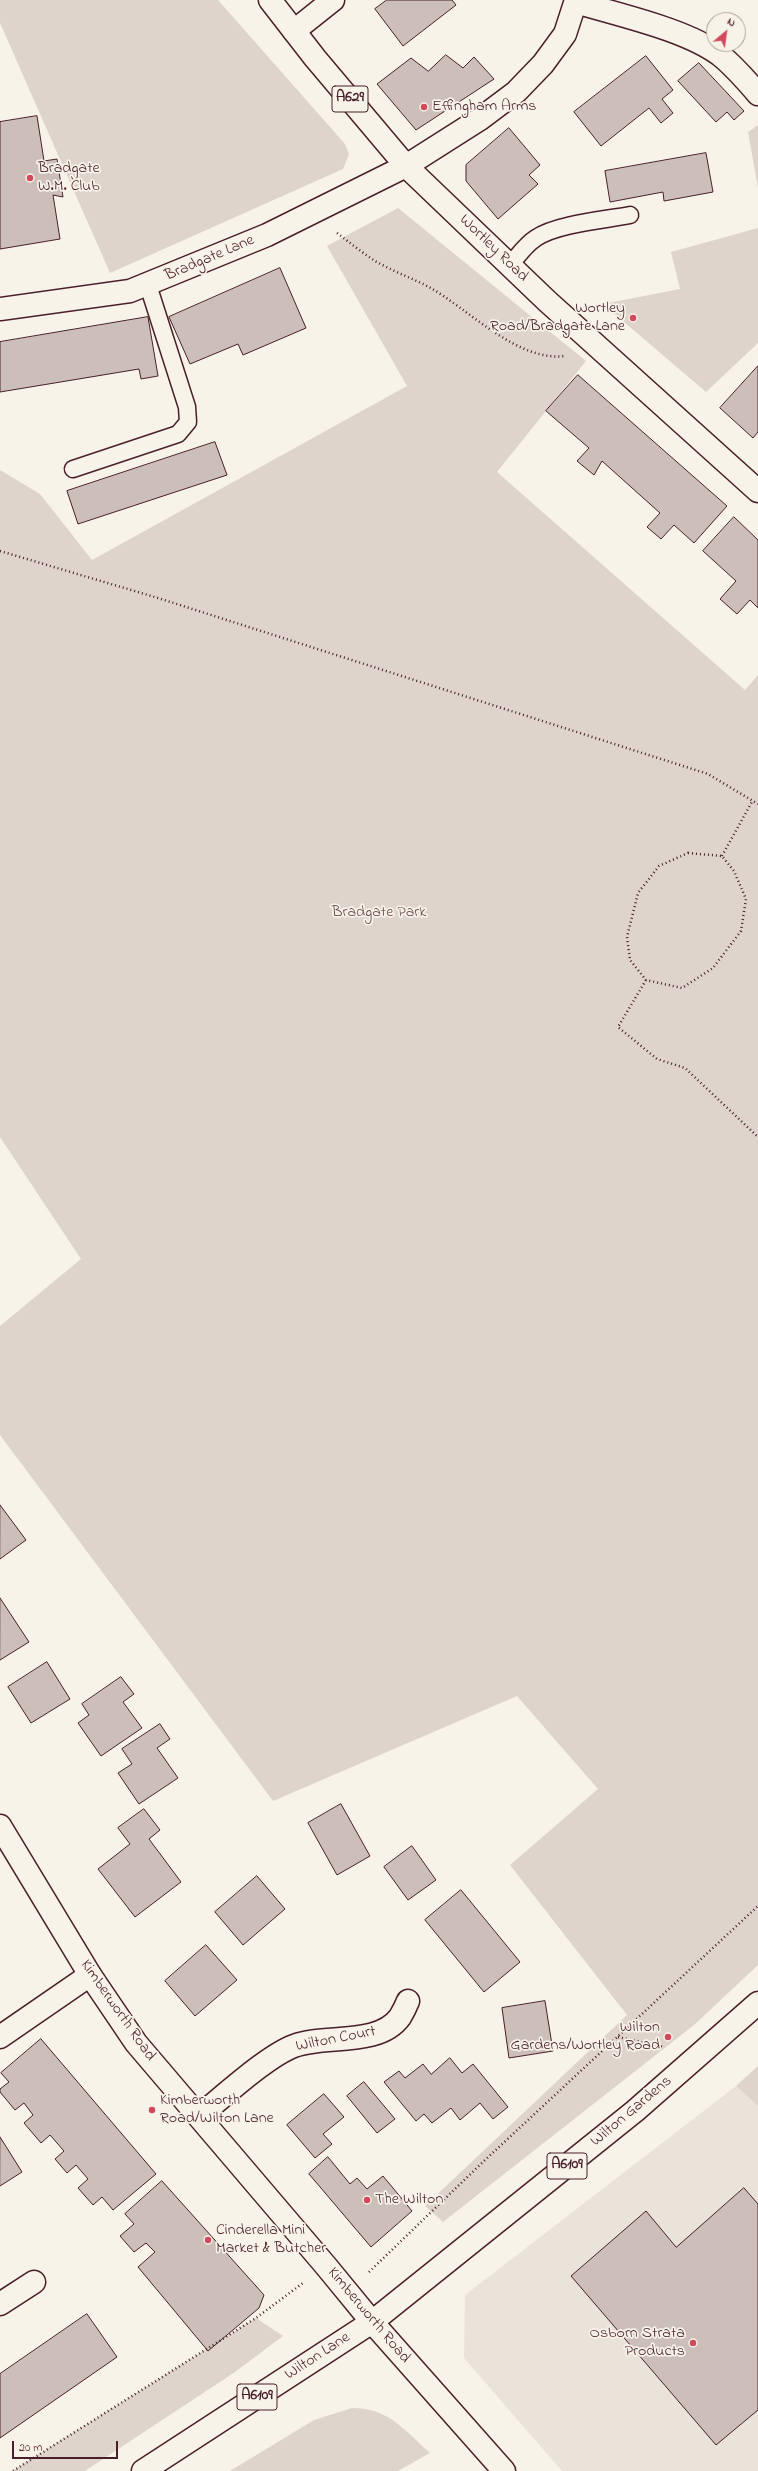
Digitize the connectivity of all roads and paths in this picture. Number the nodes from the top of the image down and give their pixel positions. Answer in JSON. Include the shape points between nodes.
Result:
{"nodes":[{"id":1,"x":270,"y":0,"type":"edge"},
{"id":2,"x":333,"y":0,"type":"edge"},
{"id":3,"x":576,"y":1,"type":"edge"},
{"id":4,"x":294,"y":31,"type":"junction"},
{"id":5,"x":758,"y":94,"type":"edge"},
{"id":6,"x":406,"y":166,"type":"junction"},
{"id":7,"x":311,"y":214,"type":"junction"},
{"id":8,"x":630,"y":215,"type":"dead end"},
{"id":9,"x":510,"y":265,"type":"junction"},
{"id":10,"x":148,"y":285,"type":"junction"},
{"id":11,"x":0,"y":309,"type":"edge"},
{"id":12,"x":587,"y":338,"type":"junction"},
{"id":13,"x":73,"y":469,"type":"dead end"},
{"id":14,"x":758,"y":491,"type":"edge"},
{"id":15,"x":0,"y":551,"type":"edge"},
{"id":16,"x":753,"y":800,"type":"junction"},
{"id":17,"x":758,"y":804,"type":"edge"},
{"id":18,"x":722,"y":856,"type":"junction"},
{"id":19,"x":646,"y":980,"type":"junction"},
{"id":20,"x":758,"y":1137,"type":"edge"},
{"id":21,"x":0,"y":1826,"type":"edge"},
{"id":22,"x":758,"y":1906,"type":"edge"},
{"id":23,"x":90,"y":1975,"type":"junction"},
{"id":24,"x":408,"y":2001,"type":"dead end"},
{"id":25,"x":758,"y":2003,"type":"edge"},
{"id":26,"x":0,"y":2037,"type":"edge"},
{"id":27,"x":617,"y":2037,"type":"junction"},
{"id":28,"x":700,"y":2054,"type":"junction"},
{"id":29,"x":199,"y":2116,"type":"junction"},
{"id":30,"x":326,"y":2266,"type":"junction"},
{"id":31,"x":34,"y":2282,"type":"dead end"},
{"id":32,"x":349,"y":2292,"type":"junction"},
{"id":33,"x":0,"y":2304,"type":"edge"},
{"id":34,"x":372,"y":2322,"type":"junction"},
{"id":35,"x":13,"y":2471,"type":"edge"},
{"id":36,"x":143,"y":2471,"type":"edge"},
{"id":37,"x":504,"y":2471,"type":"edge"}],
"edges":[{"from":1,"to":4,"type":"street","name":"Wortley Road","number":"A629"},
{"from":2,"to":4,"type":"street"},
{"from":3,"to":5,"type":"street","via":[[700,43],[719,54]]},
{"from":3,"to":6,"type":"street","name":"Bradgate Lane","via":[[565,34],[543,64],[516,92],[480,119]]},
{"from":4,"to":6,"type":"street","name":"Wortley Road","number":"A629"},
{"from":6,"to":7,"type":"street","name":"Bradgate Lane"},
{"from":6,"to":9,"type":"street","name":"Wortley Road","number":"A629"},
{"from":7,"to":10,"type":"street","name":"Bradgate Lane"},
{"from":7,"to":12,"type":"path","via":[[372,259],[429,287],[495,332],[527,350],[554,358],[568,356]]},
{"from":8,"to":9,"type":"lane","via":[[551,230],[536,238]]},
{"from":9,"to":12,"type":"street","name":"Wortley Road","number":"A629"},
{"from":10,"to":11,"type":"street","name":"Bradgate Lane","via":[[130,291],[83,299]]},
{"from":10,"to":13,"type":"lane","via":[[187,407],[188,422],[178,434]]},
{"from":12,"to":14,"type":"street","name":"Wortley Road","number":"A629"},
{"from":15,"to":16,"type":"path","via":[[158,598],[708,774]]},
{"from":16,"to":17,"type":"path"},
{"from":16,"to":18,"type":"path"},
{"from":18,"to":19,"type":"path","via":[[688,853],[659,866],[638,893],[627,937],[630,960]]},
{"from":18,"to":19,"type":"path","via":[[734,871],[746,898],[741,931],[712,968],[682,988]]},
{"from":19,"to":20,"type":"path","via":[[618,1027],[657,1059],[685,1068]]},
{"from":21,"to":23,"type":"street","name":"Kimberworth Road"},
{"from":22,"to":27,"type":"path"},
{"from":23,"to":26,"type":"street"},
{"from":23,"to":29,"type":"street","name":"Kimberworth Road","via":[[136,2043]]},
{"from":24,"to":29,"type":"street","name":"Wilton Court","via":[[400,2018],[386,2029],[361,2037],[316,2040],[294,2046],[272,2059]]},
{"from":25,"to":28,"type":"street","name":"Wilton Gardens","number":"A6109"},
{"from":27,"to":28,"type":"path"},
{"from":27,"to":32,"type":"path"},
{"from":28,"to":34,"type":"street","name":"Wilton Gardens","number":"A6109","via":[[635,2111]]},
{"from":29,"to":30,"type":"street","name":"Kimberworth Road"},
{"from":30,"to":32,"type":"street","name":"Kimberworth Road"},
{"from":30,"to":35,"type":"path","via":[[256,2318]]},
{"from":31,"to":33,"type":"street"},
{"from":32,"to":34,"type":"street","name":"Kimberworth Road"},
{"from":34,"to":36,"type":"street","name":"Wilton Lane","number":"A6109"},
{"from":34,"to":37,"type":"street","name":"Kimberworth Road"}]}
